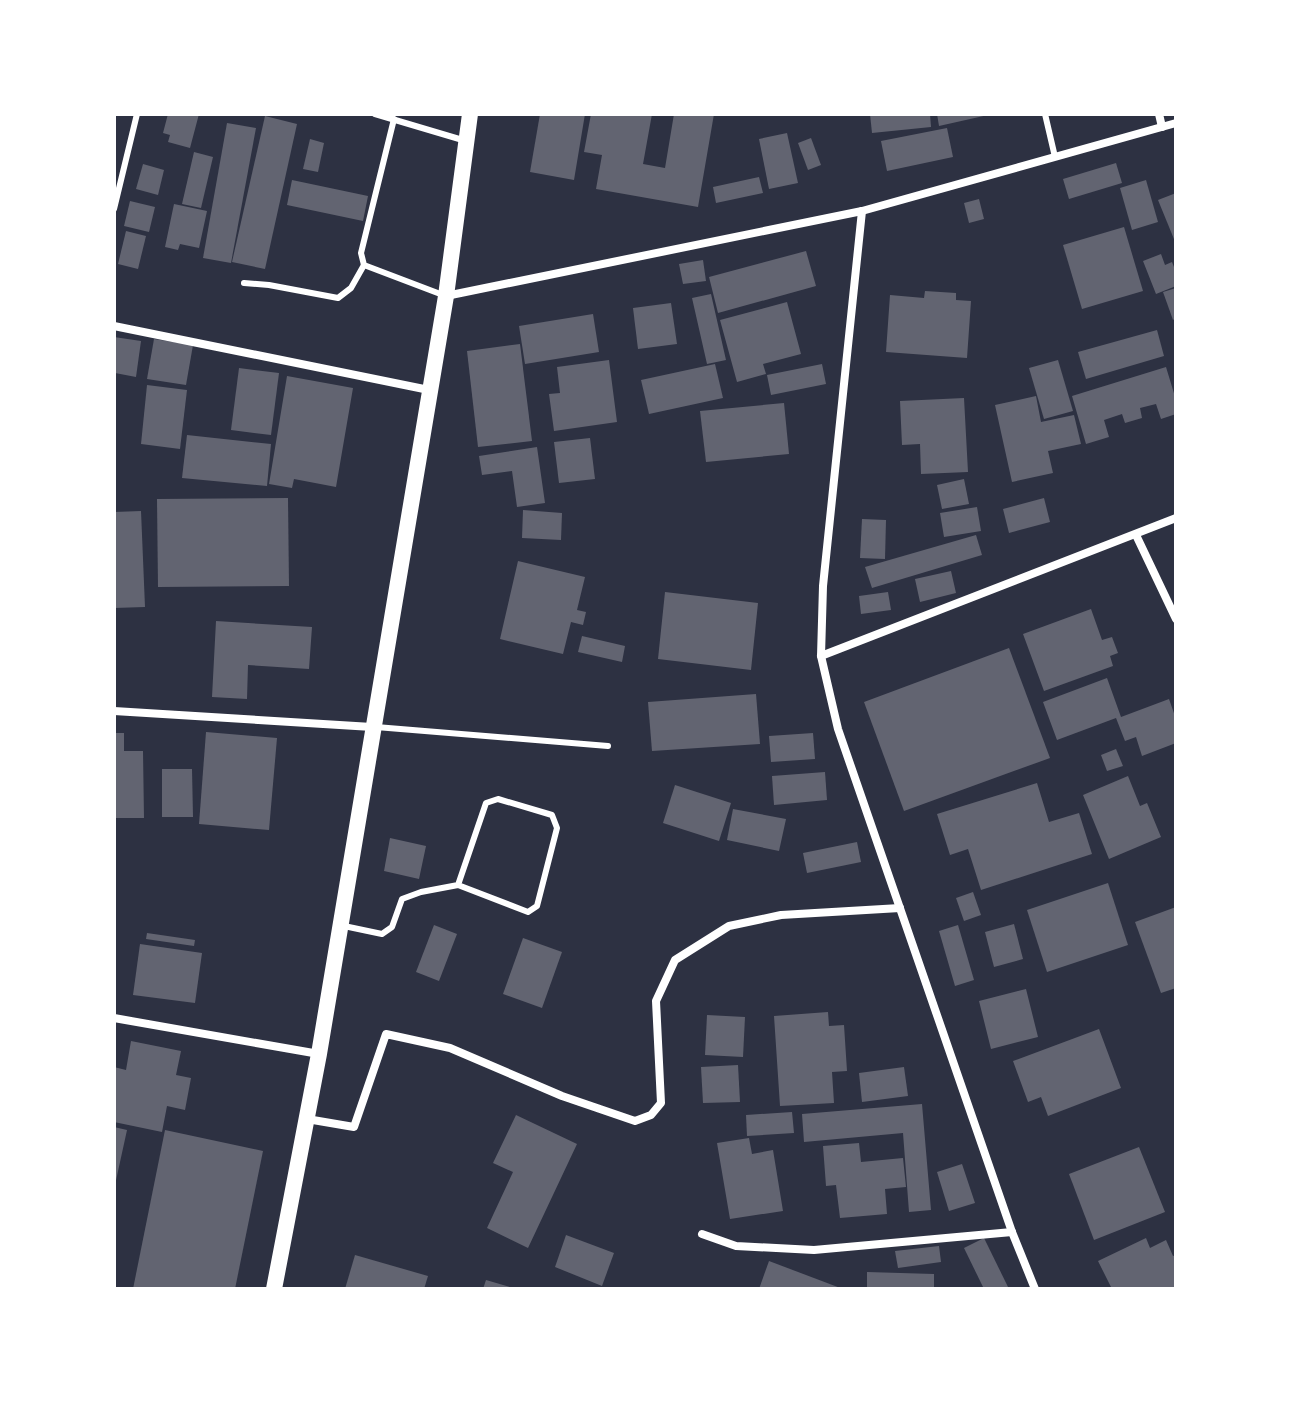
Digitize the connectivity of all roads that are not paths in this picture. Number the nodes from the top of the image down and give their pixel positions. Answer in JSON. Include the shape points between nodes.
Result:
{"nodes":[{"id":1,"x":137,"y":114,"type":"edge"},
{"id":2,"x":375,"y":114,"type":"edge"},
{"id":3,"x":470,"y":114,"type":"edge"},
{"id":4,"x":1045,"y":114,"type":"edge"},
{"id":5,"x":1159,"y":114,"type":"edge"},
{"id":6,"x":394,"y":119,"type":"junction"},
{"id":7,"x":1176,"y":123,"type":"edge"},
{"id":8,"x":1162,"y":127,"type":"junction"},
{"id":9,"x":466,"y":141,"type":"junction"},
{"id":10,"x":1055,"y":157,"type":"junction"},
{"id":11,"x":114,"y":209,"type":"edge"},
{"id":12,"x":862,"y":211,"type":"junction"},
{"id":13,"x":364,"y":265,"type":"junction"},
{"id":14,"x":244,"y":283,"type":"dead end"},
{"id":15,"x":446,"y":296,"type":"junction"},
{"id":16,"x":114,"y":326,"type":"edge"},
{"id":17,"x":429,"y":390,"type":"junction"},
{"id":18,"x":1176,"y":518,"type":"edge"},
{"id":19,"x":1136,"y":535,"type":"junction"},
{"id":20,"x":1176,"y":619,"type":"edge"},
{"id":21,"x":821,"y":656,"type":"junction"},
{"id":22,"x":114,"y":711,"type":"edge"},
{"id":23,"x":372,"y":727,"type":"junction"},
{"id":24,"x":608,"y":746,"type":"dead end"},
{"id":25,"x":458,"y":885,"type":"junction"},
{"id":26,"x":900,"y":908,"type":"junction"},
{"id":27,"x":341,"y":926,"type":"junction"},
{"id":28,"x":114,"y":1018,"type":"edge"},
{"id":29,"x":319,"y":1054,"type":"junction"},
{"id":30,"x":306,"y":1119,"type":"junction"},
{"id":31,"x":1012,"y":1232,"type":"junction"},
{"id":32,"x":702,"y":1234,"type":"dead end"},
{"id":33,"x":274,"y":1289,"type":"edge"},
{"id":34,"x":1035,"y":1289,"type":"edge"}],
"edges":[{"from":1,"to":11,"type":"lane"},
{"from":2,"to":6,"type":"lane"},
{"from":3,"to":9,"type":"main road"},
{"from":4,"to":10,"type":"lane"},
{"from":5,"to":8,"type":"street"},
{"from":6,"to":9,"type":"lane"},
{"from":6,"to":13,"type":"lane","via":[[363,243]]},
{"from":7,"to":8,"type":"street"},
{"from":8,"to":10,"type":"street"},
{"from":9,"to":15,"type":"main road"},
{"from":10,"to":12,"type":"street"},
{"from":12,"to":15,"type":"street"},
{"from":12,"to":21,"type":"street","via":[[823,586]]},
{"from":13,"to":14,"type":"lane","via":[[351,288],[338,298]]},
{"from":13,"to":15,"type":"lane"},
{"from":15,"to":17,"type":"main road"},
{"from":16,"to":17,"type":"street"},
{"from":17,"to":23,"type":"main road"},
{"from":18,"to":19,"type":"street"},
{"from":19,"to":20,"type":"street"},
{"from":19,"to":21,"type":"street"},
{"from":21,"to":26,"type":"street","via":[[838,729]]},
{"from":22,"to":23,"type":"street"},
{"from":23,"to":24,"type":"lane"},
{"from":23,"to":27,"type":"main road"},
{"from":25,"to":25,"type":"lane","via":[[534,910],[557,828],[552,815],[498,799],[486,803]]},
{"from":25,"to":27,"type":"lane","via":[[402,899],[392,927],[382,934]]},
{"from":26,"to":30,"type":"street","via":[[781,915],[729,926],[675,960],[656,1001],[661,1103],[651,1115],[635,1121],[450,1048],[386,1034],[354,1127]]},
{"from":26,"to":31,"type":"street"},
{"from":27,"to":29,"type":"main road"},
{"from":28,"to":29,"type":"street"},
{"from":29,"to":30,"type":"main road"},
{"from":30,"to":33,"type":"main road"},
{"from":31,"to":32,"type":"street","via":[[814,1250],[736,1246]]},
{"from":31,"to":34,"type":"street"}]}
